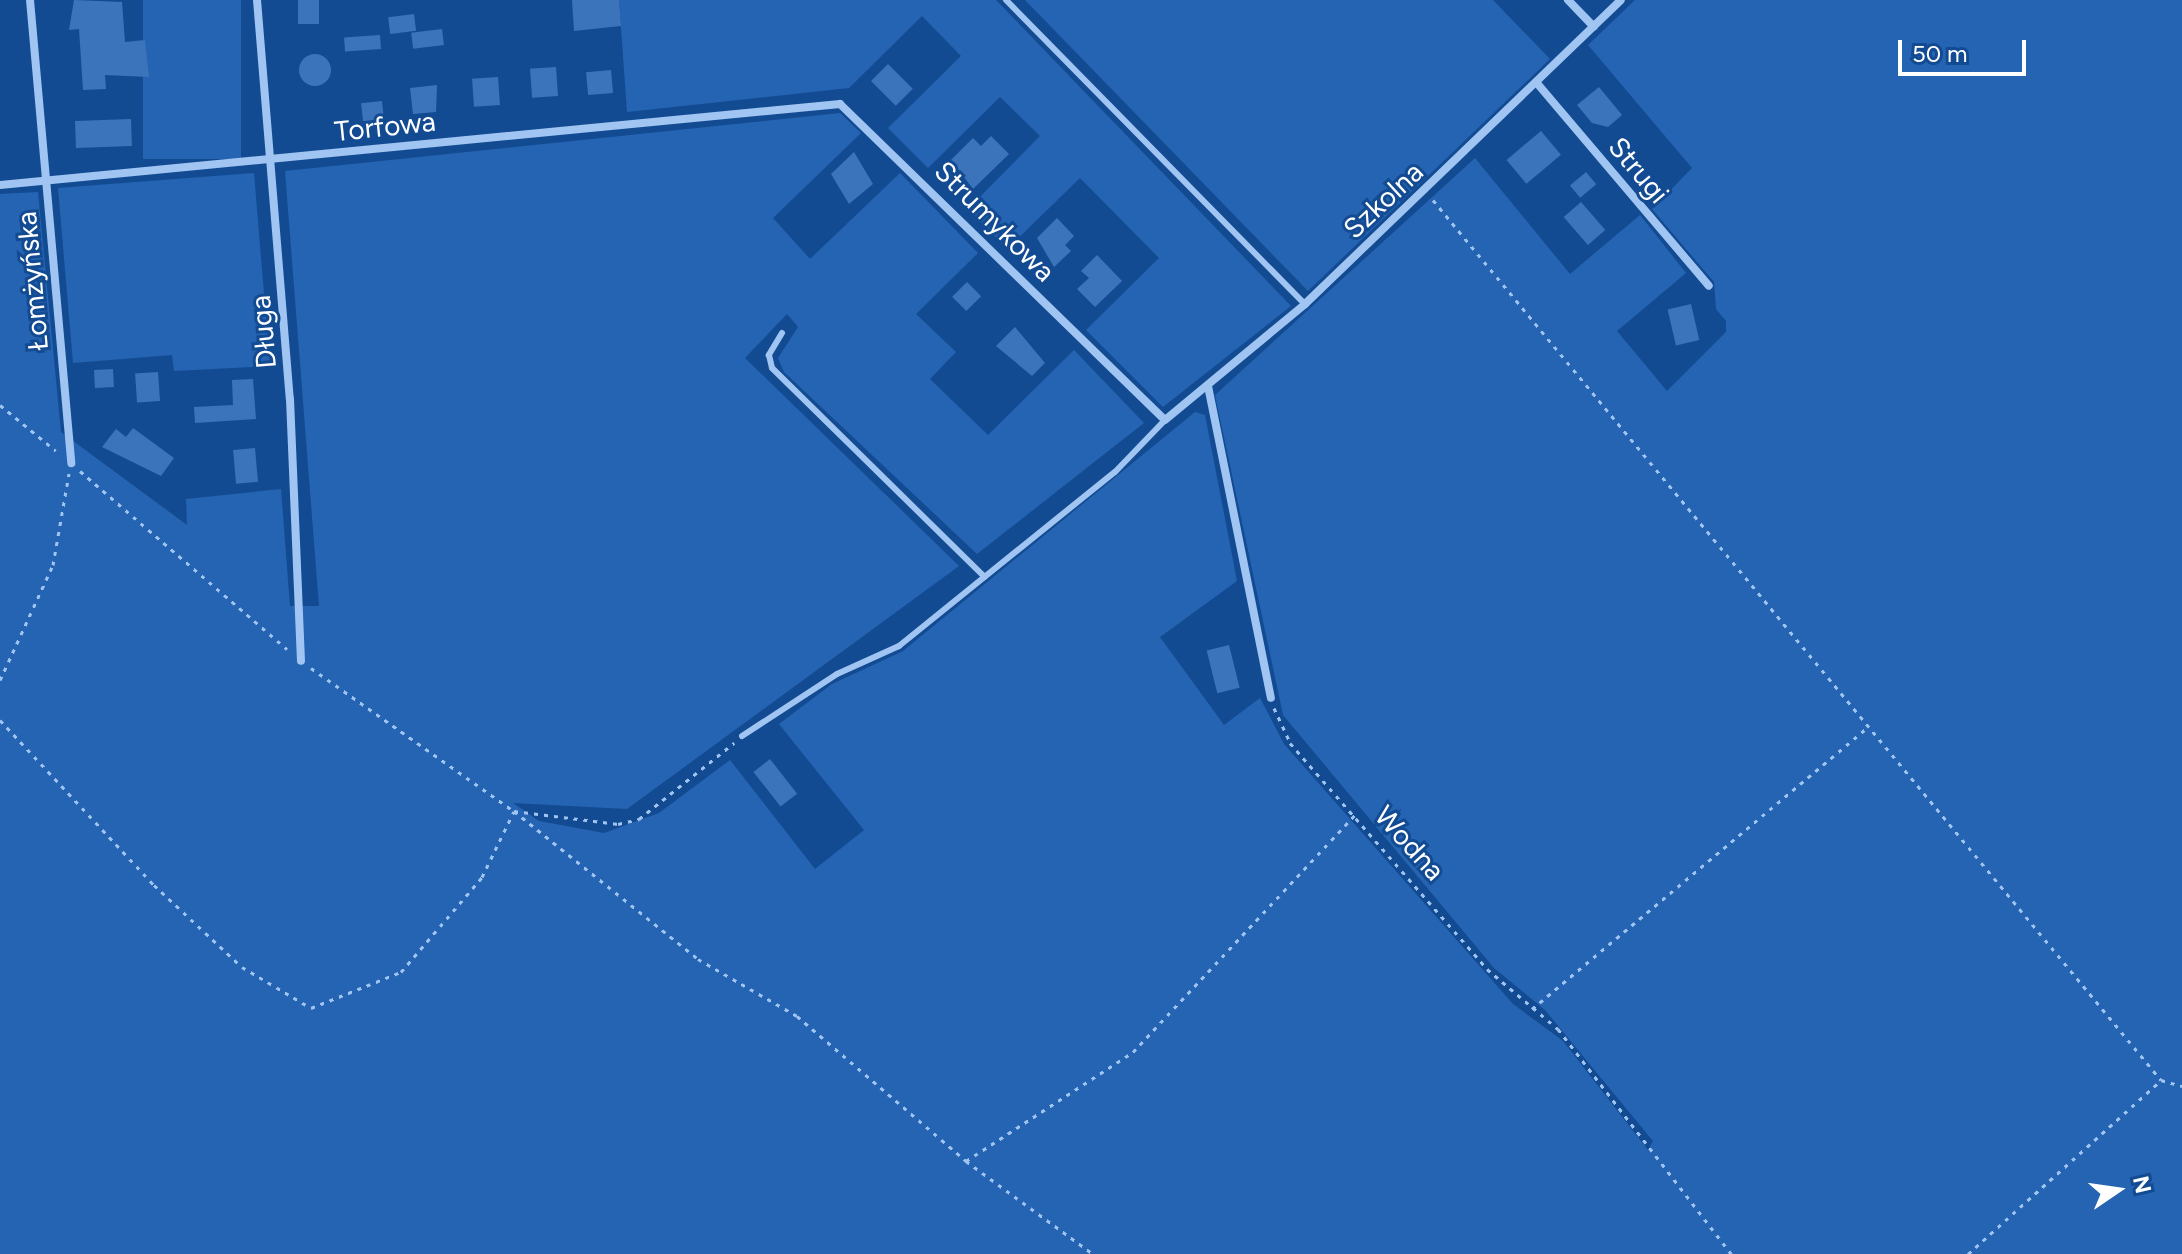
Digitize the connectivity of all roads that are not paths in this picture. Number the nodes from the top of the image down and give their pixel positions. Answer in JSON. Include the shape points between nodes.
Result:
{"nodes":[{"id":1,"x":30,"y":0,"type":"edge"},
{"id":2,"x":257,"y":0,"type":"edge"},
{"id":3,"x":1006,"y":0,"type":"edge"},
{"id":4,"x":1568,"y":0,"type":"edge"},
{"id":5,"x":1621,"y":0,"type":"edge"},
{"id":6,"x":1594,"y":27,"type":"junction"},
{"id":7,"x":1536,"y":82,"type":"junction"},
{"id":8,"x":774,"y":107,"type":"joint"},
{"id":9,"x":271,"y":160,"type":"junction"},
{"id":10,"x":45,"y":181,"type":"junction"},
{"id":11,"x":0,"y":185,"type":"edge"},
{"id":12,"x":1709,"y":286,"type":"dead end"},
{"id":13,"x":1305,"y":304,"type":"junction"},
{"id":14,"x":782,"y":333,"type":"dead end"},
{"id":15,"x":1208,"y":386,"type":"junction"},
{"id":16,"x":1165,"y":420,"type":"junction"},
{"id":17,"x":71,"y":463,"type":"road end"},
{"id":18,"x":985,"y":577,"type":"junction"},
{"id":19,"x":301,"y":661,"type":"road end"},
{"id":20,"x":1271,"y":698,"type":"road end"},
{"id":21,"x":742,"y":736,"type":"road end"}],
"edges":[{"from":1,"to":10,"type":"street","name":"Łomżyńska"},
{"from":2,"to":9,"type":"street","name":"Długa"},
{"from":3,"to":13,"type":"lane"},
{"from":4,"to":6,"type":"street"},
{"from":5,"to":6,"type":"street","name":"Szkolna"},
{"from":6,"to":7,"type":"street","name":"Szkolna"},
{"from":7,"to":12,"type":"street","name":"Strugi"},
{"from":7,"to":13,"type":"street","name":"Szkolna"},
{"from":8,"to":9,"type":"street","name":"Torfowa"},
{"from":8,"to":16,"type":"street","name":"Strumykowa","via":[[840,104],[854,112]]},
{"from":9,"to":10,"type":"street","name":"Torfowa"},
{"from":9,"to":19,"type":"street","name":"Długa"},
{"from":10,"to":11,"type":"street","name":"Torfowa"},
{"from":10,"to":17,"type":"street","name":"Łomżyńska"},
{"from":13,"to":15,"type":"street","name":"Szkolna"},
{"from":14,"to":18,"type":"lane","via":[[769,355],[772,368]]},
{"from":15,"to":16,"type":"street","name":"Szkolna"},
{"from":15,"to":20,"type":"street"},
{"from":16,"to":18,"type":"lane","via":[[1115,472]]},
{"from":18,"to":21,"type":"lane","via":[[899,646],[837,674]]}]}
